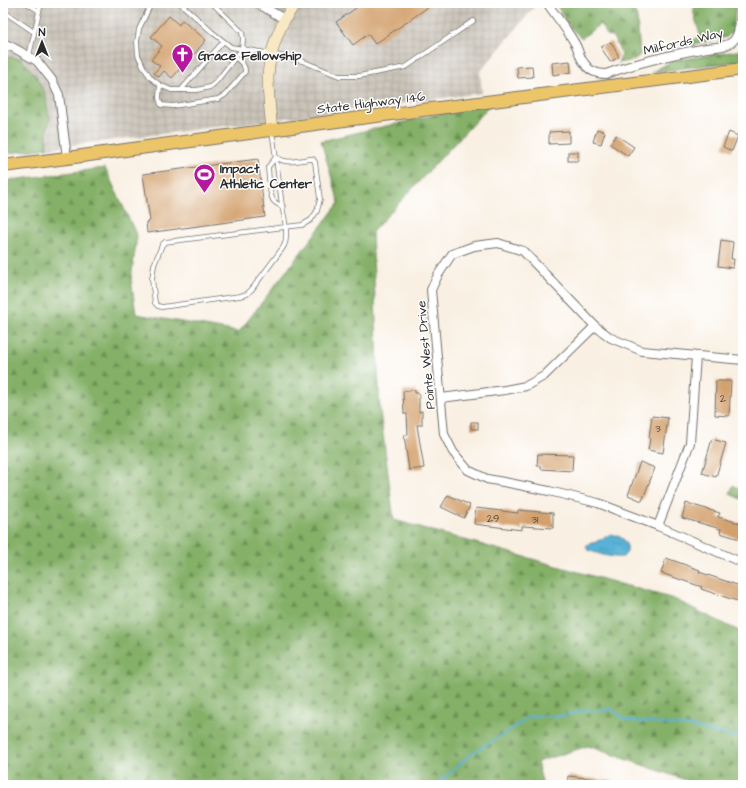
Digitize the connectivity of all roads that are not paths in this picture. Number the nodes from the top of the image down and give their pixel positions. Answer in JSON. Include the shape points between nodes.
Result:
{"nodes":[{"id":1,"x":27,"y":3,"type":"edge"},
{"id":2,"x":41,"y":3,"type":"edge"},
{"id":3,"x":153,"y":3,"type":"edge"},
{"id":4,"x":180,"y":3,"type":"edge"},
{"id":5,"x":212,"y":3,"type":"edge"},
{"id":6,"x":257,"y":3,"type":"edge"},
{"id":7,"x":297,"y":3,"type":"edge"},
{"id":8,"x":547,"y":3,"type":"edge"},
{"id":9,"x":742,"y":3,"type":"edge"},
{"id":10,"x":3,"y":11,"type":"edge"},
{"id":11,"x":39,"y":11,"type":"junction"},
{"id":12,"x":284,"y":19,"type":"junction"},
{"id":13,"x":473,"y":21,"type":"dead end"},
{"id":14,"x":34,"y":32,"type":"junction"},
{"id":15,"x":223,"y":42,"type":"junction"},
{"id":16,"x":3,"y":43,"type":"edge"},
{"id":17,"x":242,"y":49,"type":"junction"},
{"id":18,"x":272,"y":54,"type":"junction"},
{"id":19,"x":29,"y":56,"type":"junction"},
{"id":20,"x":236,"y":57,"type":"junction"},
{"id":21,"x":743,"y":69,"type":"edge"},
{"id":22,"x":160,"y":86,"type":"junction"},
{"id":23,"x":181,"y":90,"type":"junction"},
{"id":24,"x":272,"y":129,"type":"junction"},
{"id":25,"x":276,"y":157,"type":"junction"},
{"id":26,"x":67,"y":158,"type":"junction"},
{"id":27,"x":3,"y":166,"type":"edge"},
{"id":28,"x":269,"y":180,"type":"dead end"},
{"id":29,"x":270,"y":190,"type":"dead end"},
{"id":30,"x":282,"y":207,"type":"junction"},
{"id":31,"x":285,"y":227,"type":"junction"},
{"id":32,"x":595,"y":326,"type":"junction"},
{"id":33,"x":696,"y":356,"type":"junction"},
{"id":34,"x":743,"y":360,"type":"edge"},
{"id":35,"x":441,"y":398,"type":"junction"},
{"id":36,"x":658,"y":526,"type":"junction"},
{"id":37,"x":743,"y":563,"type":"edge"}],
"edges":[{"from":1,"to":11,"type":"lane"},
{"from":2,"to":11,"type":"lane"},
{"from":3,"to":22,"type":"lane","via":[[139,29],[138,56],[151,78]]},
{"from":4,"to":15,"type":"lane"},
{"from":5,"to":17,"type":"lane","via":[[242,32]]},
{"from":6,"to":12,"type":"street"},
{"from":7,"to":12,"type":"street"},
{"from":8,"to":9,"type":"street","name":"Milfords Way","via":[[575,43],[584,64],[599,74],[688,51],[726,45],[735,39],[739,30]]},
{"from":10,"to":14,"type":"lane"},
{"from":11,"to":14,"type":"lane"},
{"from":12,"to":18,"type":"street"},
{"from":13,"to":18,"type":"lane","via":[[406,66],[359,76],[339,76],[302,61]]},
{"from":14,"to":19,"type":"lane"},
{"from":15,"to":17,"type":"lane","via":[[231,48]]},
{"from":15,"to":23,"type":"lane"},
{"from":16,"to":19,"type":"street"},
{"from":17,"to":18,"type":"lane"},
{"from":17,"to":20,"type":"lane"},
{"from":18,"to":24,"type":"street","via":[[268,75]]},
{"from":19,"to":26,"type":"street","via":[[37,61],[52,80],[59,95]]},
{"from":20,"to":22,"type":"lane","via":[[244,65],[245,72],[218,100],[173,106],[161,105]]},
{"from":20,"to":23,"type":"lane","via":[[210,87]]},
{"from":21,"to":24,"type":"main road","name":"State Highway 146"},
{"from":22,"to":23,"type":"lane"},
{"from":24,"to":25,"type":"lane"},
{"from":24,"to":26,"type":"main road","name":"State Highway 146"},
{"from":25,"to":28,"type":"lane","via":[[268,167]]},
{"from":25,"to":30,"type":"lane"},
{"from":25,"to":31,"type":"lane","via":[[286,162],[313,159],[320,199],[311,220],[302,225]]},
{"from":26,"to":27,"type":"main road","name":"State Highway 146"},
{"from":29,"to":30,"type":"lane","via":[[271,199]]},
{"from":30,"to":31,"type":"lane"},
{"from":31,"to":31,"type":"lane","via":[[286,236],[282,249],[246,294],[162,307],[155,303],[152,279],[154,265],[165,242]]},
{"from":32,"to":33,"type":"street","name":"Pointe West Drive","via":[[611,338],[642,351]]},
{"from":32,"to":35,"type":"street","via":[[544,376],[526,386]]},
{"from":32,"to":35,"type":"street","name":"Pointe West Drive","via":[[524,251],[498,243],[474,246],[452,254],[431,290]]},
{"from":33,"to":34,"type":"street","name":"Pointe West Drive"},
{"from":33,"to":36,"type":"street","via":[[690,443]]},
{"from":35,"to":36,"type":"street","name":"Pointe West Drive","via":[[444,434],[453,452],[468,470],[487,480],[509,482],[598,503]]},
{"from":36,"to":37,"type":"street","name":"Pointe West Drive"}]}
